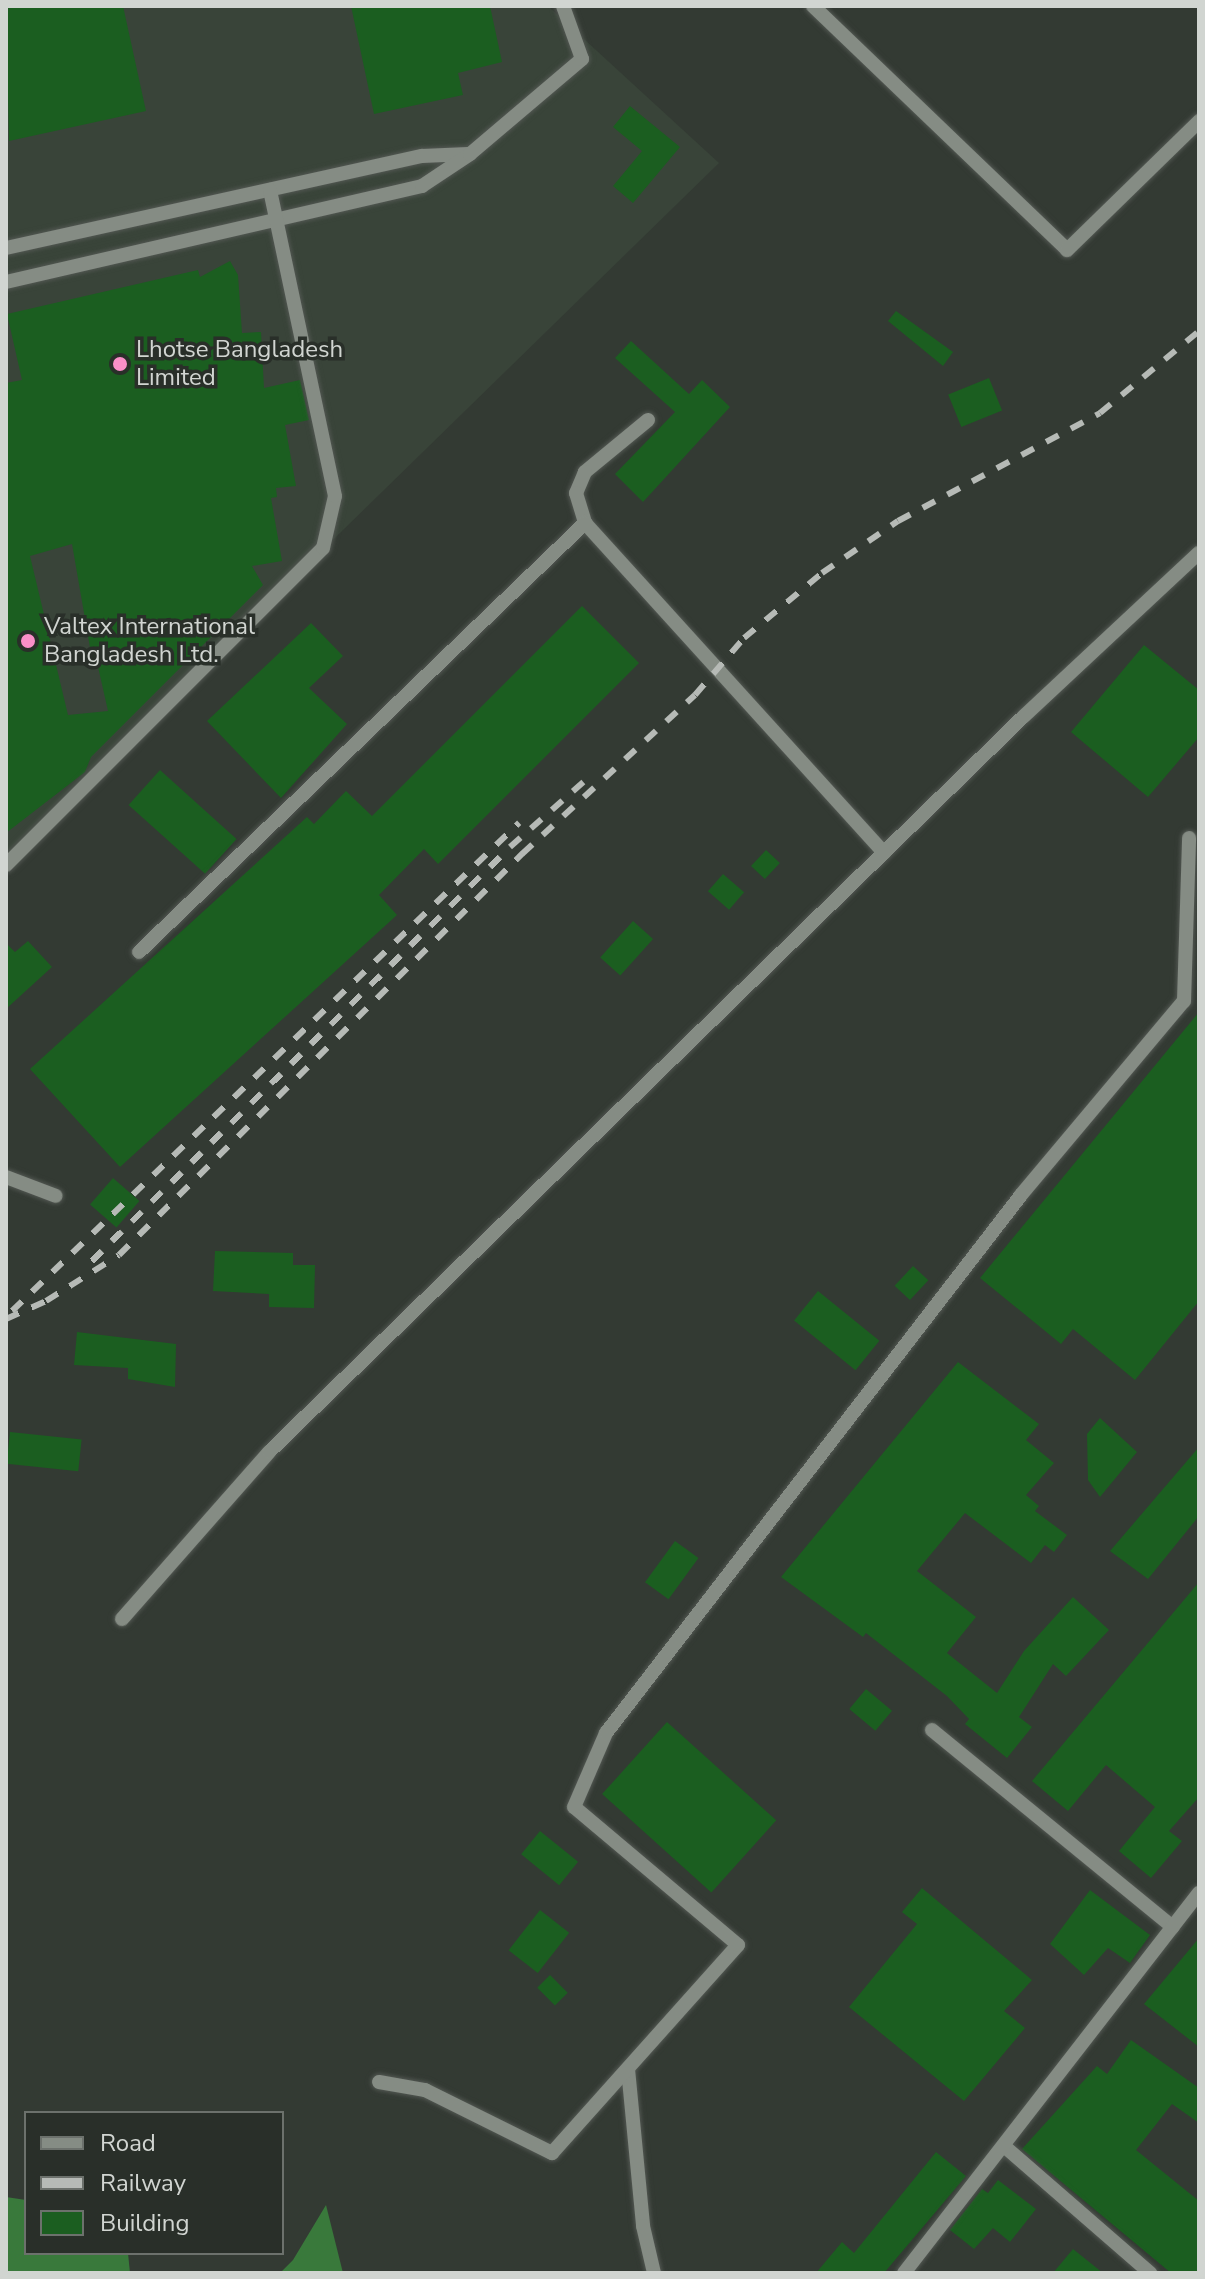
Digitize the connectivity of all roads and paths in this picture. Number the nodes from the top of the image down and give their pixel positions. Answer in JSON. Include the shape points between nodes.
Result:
{"nodes":[{"id":1,"x":563,"y":6,"type":"edge"},
{"id":2,"x":813,"y":6,"type":"edge"},
{"id":3,"x":1199,"y":121,"type":"edge"},
{"id":4,"x":470,"y":154,"type":"junction"},
{"id":5,"x":270,"y":190,"type":"junction"},
{"id":6,"x":277,"y":221,"type":"junction"},
{"id":7,"x":6,"y":248,"type":"edge"},
{"id":8,"x":6,"y":282,"type":"edge"},
{"id":9,"x":648,"y":420,"type":"dead end"},
{"id":10,"x":585,"y":523,"type":"junction"},
{"id":11,"x":1199,"y":553,"type":"edge"},
{"id":12,"x":1189,"y":838,"type":"dead end"},
{"id":13,"x":884,"y":853,"type":"junction"},
{"id":14,"x":7,"y":864,"type":"edge"},
{"id":15,"x":139,"y":952,"type":"dead end"},
{"id":16,"x":1199,"y":981,"type":"edge"},
{"id":17,"x":1184,"y":1001,"type":"junction"},
{"id":18,"x":6,"y":1177,"type":"edge"},
{"id":19,"x":56,"y":1196,"type":"dead end"},
{"id":20,"x":122,"y":1619,"type":"dead end"},
{"id":21,"x":932,"y":1730,"type":"dead end"},
{"id":22,"x":1199,"y":1893,"type":"edge"},
{"id":23,"x":1173,"y":1927,"type":"junction"},
{"id":24,"x":628,"y":2069,"type":"junction"},
{"id":25,"x":379,"y":2082,"type":"dead end"},
{"id":26,"x":1004,"y":2146,"type":"junction"},
{"id":27,"x":654,"y":2273,"type":"edge"},
{"id":28,"x":904,"y":2273,"type":"edge"},
{"id":29,"x":1150,"y":2273,"type":"edge"}],
"edges":[{"from":1,"to":4,"type":"street","via":[[582,59]]},
{"from":2,"to":3,"type":"street","via":[[1067,250]]},
{"from":4,"to":5,"type":"street","via":[[422,156]]},
{"from":4,"to":6,"type":"street","via":[[422,186]]},
{"from":5,"to":6,"type":"street"},
{"from":5,"to":7,"type":"street"},
{"from":6,"to":8,"type":"street"},
{"from":6,"to":14,"type":"street","via":[[335,496],[323,548]]},
{"from":9,"to":10,"type":"street","via":[[585,472],[576,493]]},
{"from":10,"to":13,"type":"street"},
{"from":10,"to":15,"type":"street"},
{"from":11,"to":13,"type":"street"},
{"from":12,"to":17,"type":"street"},
{"from":13,"to":20,"type":"street","via":[[269,1452]]},
{"from":16,"to":17,"type":"street"},
{"from":17,"to":24,"type":"street","via":[[1021,1195],[606,1733],[574,1807],[738,1945]]},
{"from":18,"to":19,"type":"street"},
{"from":21,"to":23,"type":"street"},
{"from":22,"to":23,"type":"street"},
{"from":23,"to":26,"type":"street"},
{"from":24,"to":25,"type":"street","via":[[552,2153],[425,2090]]},
{"from":24,"to":27,"type":"street","via":[[643,2226]]},
{"from":26,"to":28,"type":"street"},
{"from":26,"to":29,"type":"street"}]}
